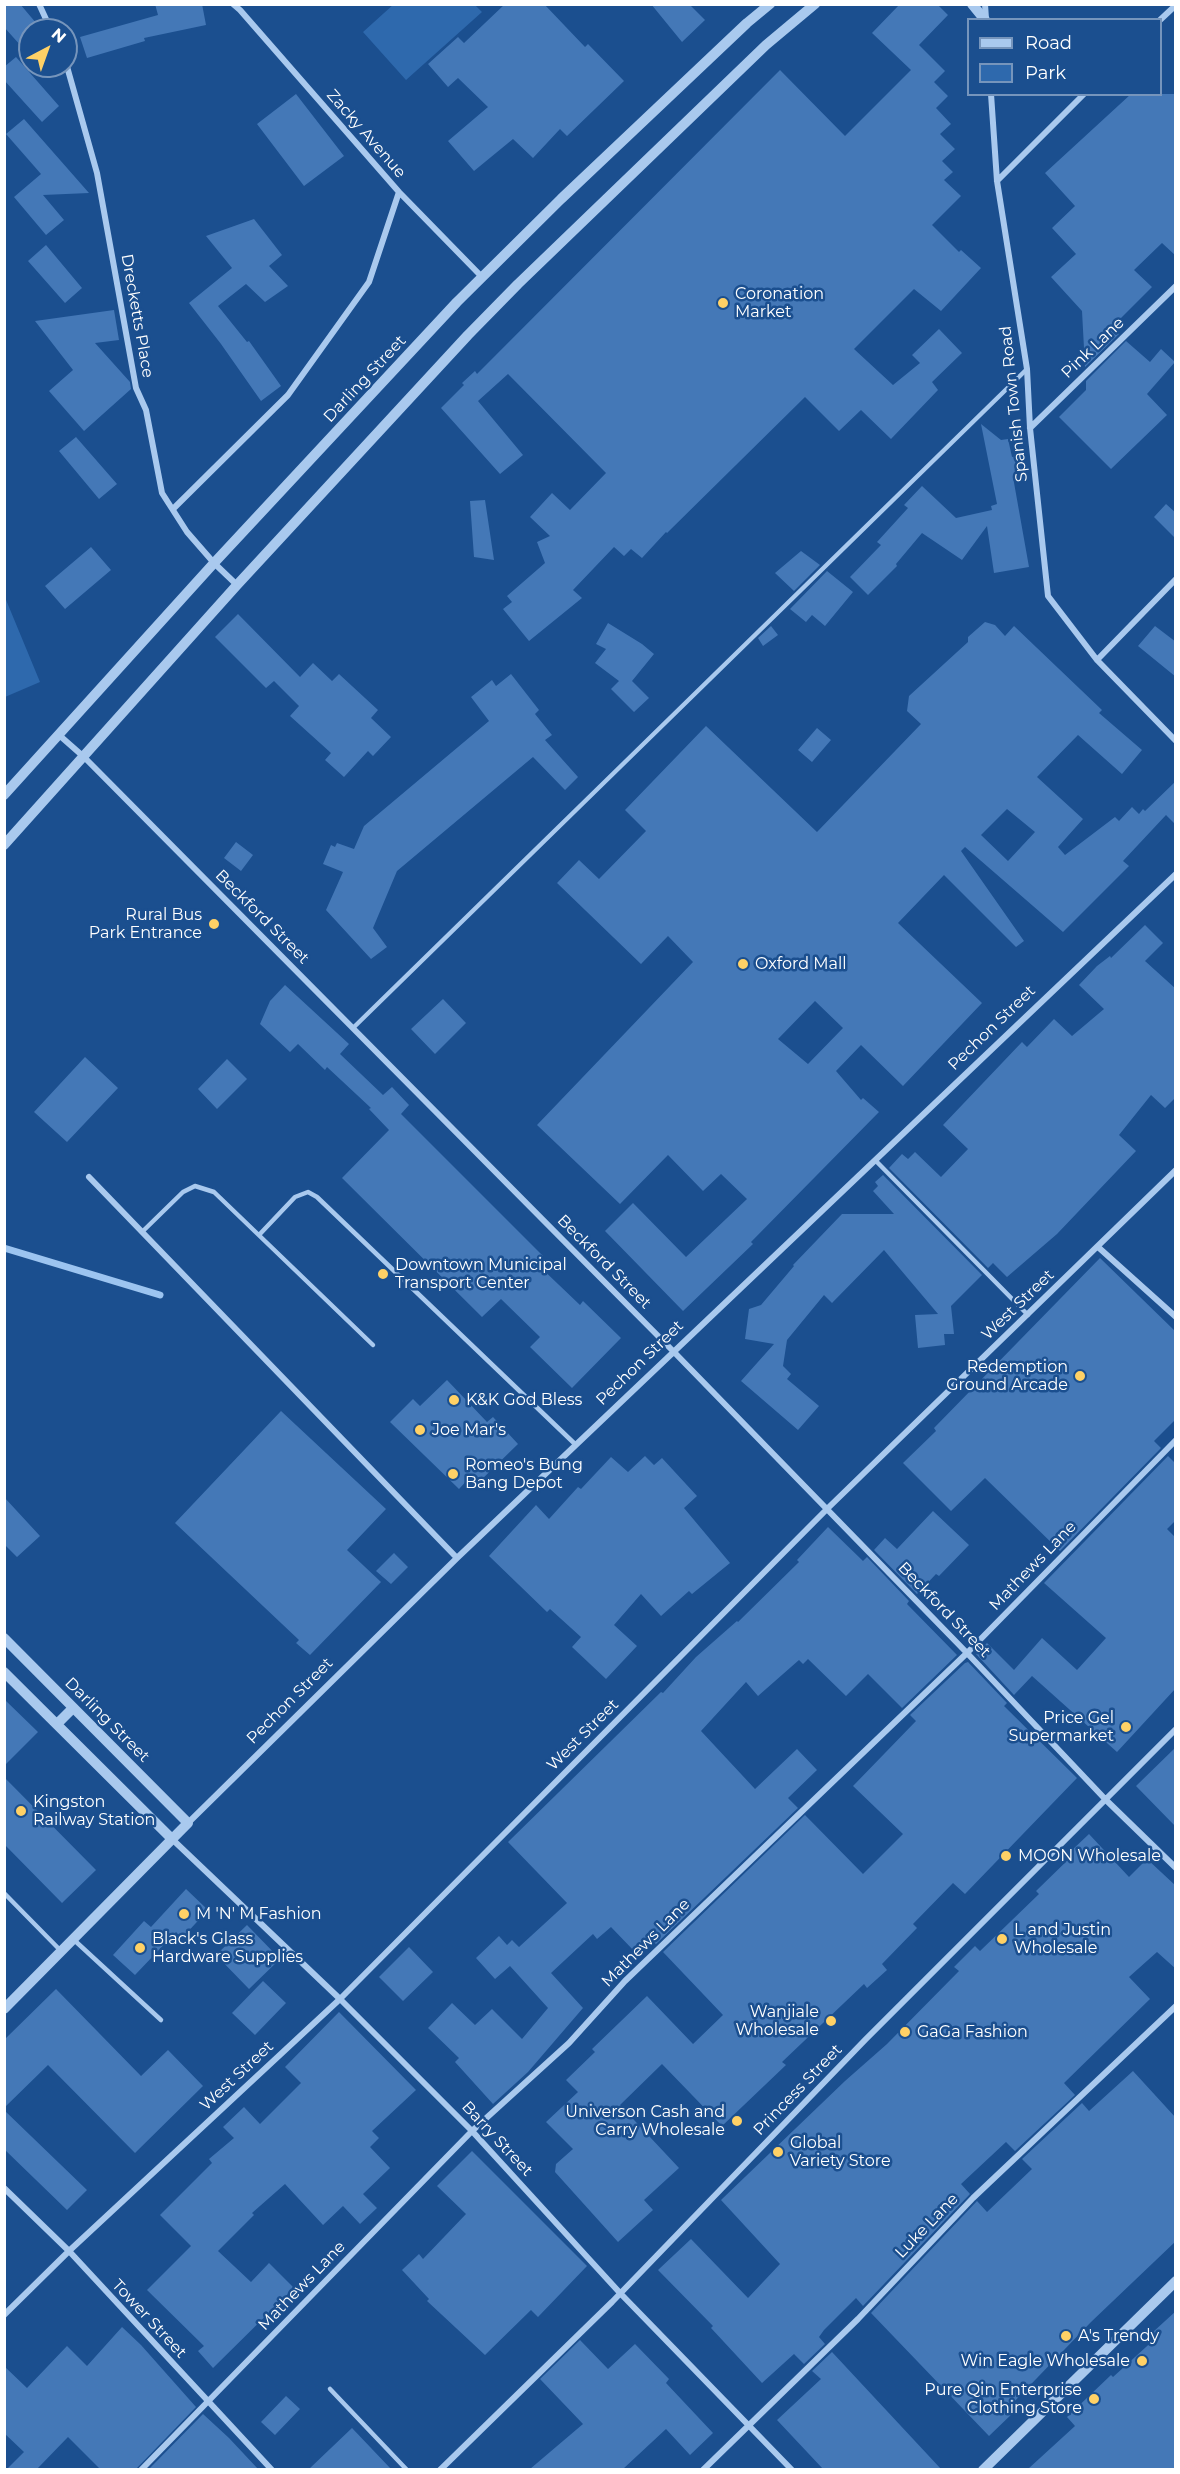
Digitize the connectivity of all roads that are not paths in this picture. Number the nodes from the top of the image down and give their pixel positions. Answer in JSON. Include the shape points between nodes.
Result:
{"nodes":[{"id":1,"x":39,"y":4,"type":"edge"},
{"id":2,"x":233,"y":4,"type":"edge"},
{"id":3,"x":770,"y":4,"type":"edge"},
{"id":4,"x":815,"y":4,"type":"edge"},
{"id":5,"x":972,"y":4,"type":"edge"},
{"id":6,"x":1176,"y":5,"type":"edge"},
{"id":7,"x":45,"y":18,"type":"edge"},
{"id":8,"x":984,"y":18,"type":"edge"},
{"id":9,"x":1162,"y":19,"type":"edge"},
{"id":10,"x":70,"y":78,"type":"edge"},
{"id":11,"x":991,"y":96,"type":"edge"},
{"id":12,"x":1082,"y":96,"type":"edge"},
{"id":13,"x":997,"y":181,"type":"junction"},
{"id":14,"x":399,"y":192,"type":"junction"},
{"id":15,"x":482,"y":278,"type":"junction"},
{"id":16,"x":1176,"y":286,"type":"edge"},
{"id":17,"x":1027,"y":369,"type":"junction"},
{"id":18,"x":1030,"y":428,"type":"junction"},
{"id":19,"x":173,"y":509,"type":"junction"},
{"id":20,"x":214,"y":564,"type":"junction"},
{"id":21,"x":1176,"y":579,"type":"edge"},
{"id":22,"x":237,"y":585,"type":"junction"},
{"id":23,"x":1097,"y":660,"type":"junction"},
{"id":24,"x":59,"y":735,"type":"junction"},
{"id":25,"x":1176,"y":741,"type":"edge"},
{"id":26,"x":84,"y":757,"type":"junction"},
{"id":27,"x":4,"y":795,"type":"edge"},
{"id":28,"x":4,"y":845,"type":"edge"},
{"id":29,"x":1176,"y":874,"type":"edge"},
{"id":30,"x":353,"y":1028,"type":"junction"},
{"id":31,"x":875,"y":1160,"type":"junction"},
{"id":32,"x":1176,"y":1170,"type":"edge"},
{"id":33,"x":89,"y":1177,"type":"dead end"},
{"id":34,"x":142,"y":1232,"type":"junction"},
{"id":35,"x":259,"y":1234,"type":"junction"},
{"id":36,"x":1098,"y":1247,"type":"junction"},
{"id":37,"x":1028,"y":1315,"type":"junction"},
{"id":38,"x":1176,"y":1317,"type":"edge"},
{"id":39,"x":373,"y":1345,"type":"dead end"},
{"id":40,"x":673,"y":1352,"type":"junction"},
{"id":41,"x":1176,"y":1440,"type":"edge"},
{"id":42,"x":576,"y":1445,"type":"junction"},
{"id":43,"x":828,"y":1508,"type":"junction"},
{"id":44,"x":457,"y":1558,"type":"junction"},
{"id":45,"x":4,"y":1638,"type":"edge"},
{"id":46,"x":968,"y":1653,"type":"junction"},
{"id":47,"x":4,"y":1672,"type":"edge"},
{"id":48,"x":74,"y":1708,"type":"junction"},
{"id":49,"x":57,"y":1725,"type":"junction"},
{"id":50,"x":1176,"y":1729,"type":"edge"},
{"id":51,"x":1106,"y":1800,"type":"junction"},
{"id":52,"x":188,"y":1823,"type":"junction"},
{"id":53,"x":172,"y":1839,"type":"junction"},
{"id":54,"x":1176,"y":1868,"type":"edge"},
{"id":55,"x":4,"y":1893,"type":"edge"},
{"id":56,"x":73,"y":1939,"type":"junction"},
{"id":57,"x":61,"y":1951,"type":"junction"},
{"id":58,"x":340,"y":1998,"type":"junction"},
{"id":59,"x":1176,"y":2006,"type":"edge"},
{"id":60,"x":4,"y":2008,"type":"edge"},
{"id":61,"x":161,"y":2020,"type":"dead end"},
{"id":62,"x":472,"y":2131,"type":"junction"},
{"id":63,"x":4,"y":2188,"type":"edge"},
{"id":64,"x":69,"y":2252,"type":"junction"},
{"id":65,"x":1176,"y":2281,"type":"edge"},
{"id":66,"x":620,"y":2293,"type":"junction"},
{"id":67,"x":4,"y":2315,"type":"edge"},
{"id":68,"x":330,"y":2390,"type":"dead end"},
{"id":69,"x":208,"y":2402,"type":"junction"},
{"id":70,"x":749,"y":2423,"type":"junction"},
{"id":71,"x":141,"y":2469,"type":"edge"},
{"id":72,"x":272,"y":2469,"type":"edge"},
{"id":73,"x":408,"y":2469,"type":"edge"},
{"id":74,"x":440,"y":2469,"type":"edge"},
{"id":75,"x":703,"y":2469,"type":"edge"},
{"id":76,"x":792,"y":2469,"type":"edge"},
{"id":77,"x":983,"y":2469,"type":"edge"}],
"edges":[{"from":1,"to":7,"type":"street"},
{"from":2,"to":14,"type":"street","name":"Zacky Avenue"},
{"from":3,"to":15,"type":"street","name":"Darling Street"},
{"from":4,"to":22,"type":"street","via":[[766,45],[510,293]]},
{"from":5,"to":8,"type":"street"},
{"from":6,"to":9,"type":"street"},
{"from":10,"to":19,"type":"street","name":"Drecketts Place","via":[[97,172],[136,388],[146,410],[162,493]]},
{"from":11,"to":13,"type":"street","name":"Spanish Town Road"},
{"from":12,"to":13,"type":"street"},
{"from":13,"to":17,"type":"street","name":"Spanish Town Road"},
{"from":14,"to":15,"type":"street","name":"Zacky Avenue"},
{"from":14,"to":19,"type":"street","via":[[369,282],[288,395]]},
{"from":15,"to":20,"type":"street","name":"Darling Street"},
{"from":16,"to":18,"type":"street","name":"Pink Lane"},
{"from":17,"to":18,"type":"street","name":"Spanish Town Road"},
{"from":17,"to":30,"type":"lane"},
{"from":18,"to":23,"type":"street","name":"Spanish Town Road","via":[[1048,596]]},
{"from":19,"to":20,"type":"street","name":"Drecketts Place"},
{"from":20,"to":22,"type":"street","name":"Drecketts Place"},
{"from":20,"to":24,"type":"street","name":"Darling Street"},
{"from":21,"to":23,"type":"street"},
{"from":22,"to":26,"type":"street"},
{"from":23,"to":25,"type":"street","name":"Spanish Town Road"},
{"from":24,"to":26,"type":"street","name":"Beckford Street"},
{"from":24,"to":27,"type":"street","name":"Darling Street"},
{"from":26,"to":28,"type":"street"},
{"from":26,"to":30,"type":"street","name":"Beckford Street"},
{"from":29,"to":31,"type":"street","name":"Pechon Street"},
{"from":30,"to":40,"type":"street","name":"Beckford Street"},
{"from":31,"to":37,"type":"lane"},
{"from":31,"to":40,"type":"street","name":"Pechon Street"},
{"from":32,"to":36,"type":"street","name":"West Street"},
{"from":33,"to":34,"type":"street"},
{"from":34,"to":35,"type":"lane","via":[[183,1192],[195,1186],[214,1192]]},
{"from":34,"to":44,"type":"street"},
{"from":35,"to":39,"type":"lane"},
{"from":35,"to":42,"type":"lane","via":[[295,1197],[308,1192],[317,1197]]},
{"from":36,"to":37,"type":"street","name":"West Street"},
{"from":36,"to":38,"type":"street"},
{"from":37,"to":43,"type":"street","name":"West Street"},
{"from":40,"to":42,"type":"street","name":"Pechon Street"},
{"from":40,"to":43,"type":"street","name":"Beckford Street"},
{"from":41,"to":46,"type":"street","name":"Mathews Lane"},
{"from":42,"to":44,"type":"street","name":"Pechon Street"},
{"from":43,"to":46,"type":"street","name":"Beckford Street"},
{"from":43,"to":58,"type":"street","name":"West Street"},
{"from":44,"to":52,"type":"street","name":"Pechon Street"},
{"from":45,"to":48,"type":"street","name":"Darling Street"},
{"from":46,"to":51,"type":"street","name":"Beckford Street"},
{"from":46,"to":62,"type":"street","name":"Mathews Lane","via":[[625,1981],[569,2043]]},
{"from":47,"to":49,"type":"street"},
{"from":48,"to":49,"type":"street"},
{"from":48,"to":52,"type":"street","name":"Darling Street"},
{"from":49,"to":53,"type":"street"},
{"from":50,"to":51,"type":"street","name":"Princess Street"},
{"from":51,"to":54,"type":"street","name":"Beckford Street"},
{"from":51,"to":66,"type":"street","name":"Princess Street","via":[[865,2040]]},
{"from":52,"to":53,"type":"street","name":"Pechon Street"},
{"from":53,"to":56,"type":"street","name":"Pechon Street"},
{"from":53,"to":58,"type":"street","name":"Barry Street"},
{"from":55,"to":57,"type":"lane"},
{"from":56,"to":57,"type":"street","name":"Pechon Street"},
{"from":56,"to":61,"type":"lane"},
{"from":57,"to":60,"type":"street","name":"Pechon Street"},
{"from":58,"to":62,"type":"street","name":"Barry Street"},
{"from":58,"to":64,"type":"street","name":"West Street"},
{"from":59,"to":70,"type":"street","name":"Luke Lane","via":[[973,2198],[858,2319]]},
{"from":62,"to":66,"type":"street","name":"Barry Street"},
{"from":62,"to":69,"type":"street","name":"Mathews Lane"},
{"from":63,"to":64,"type":"street","name":"Tower Street"},
{"from":64,"to":67,"type":"street","name":"West Street"},
{"from":64,"to":69,"type":"street","name":"Tower Street"},
{"from":65,"to":77,"type":"street"},
{"from":66,"to":70,"type":"street","name":"Barry Street"},
{"from":66,"to":74,"type":"street","name":"Princess Street"},
{"from":68,"to":73,"type":"lane"},
{"from":69,"to":71,"type":"street","name":"Mathews Lane"},
{"from":69,"to":72,"type":"street","name":"Tower Street"},
{"from":70,"to":75,"type":"street","name":"Luke Lane"},
{"from":70,"to":76,"type":"street","name":"Barry Street"}]}
